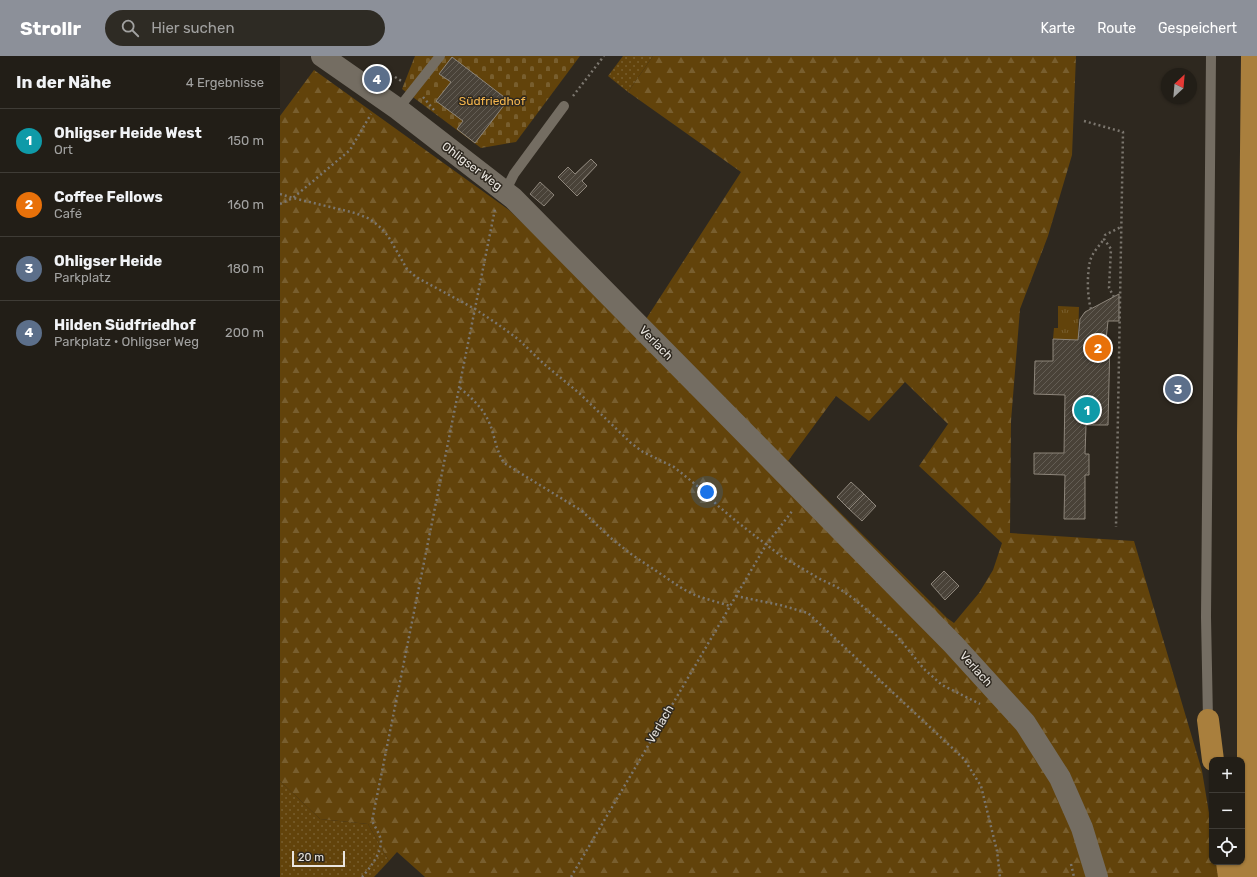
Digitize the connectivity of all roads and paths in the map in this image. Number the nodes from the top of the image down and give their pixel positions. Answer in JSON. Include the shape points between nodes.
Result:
{"nodes":[{"id":1,"x":322,"y":56,"type":"edge"},
{"id":2,"x":440,"y":56,"type":"edge"},
{"id":3,"x":604,"y":56,"type":"edge"},
{"id":4,"x":1211,"y":56,"type":"edge"},
{"id":5,"x":1252,"y":56,"type":"edge"},
{"id":6,"x":390,"y":103,"type":"junction"},
{"id":7,"x":564,"y":106,"type":"joint"},
{"id":8,"x":1084,"y":121,"type":"dead end"},
{"id":9,"x":505,"y":192,"type":"junction"},
{"id":10,"x":280,"y":194,"type":"edge"},
{"id":11,"x":293,"y":198,"type":"junction"},
{"id":12,"x":280,"y":204,"type":"edge"},
{"id":13,"x":1121,"y":227,"type":"junction"},
{"id":14,"x":1104,"y":239,"type":"junction"},
{"id":15,"x":1114,"y":297,"type":"dead end"},
{"id":16,"x":1091,"y":309,"type":"dead end"},
{"id":17,"x":475,"y":310,"type":"junction"},
{"id":18,"x":460,"y":387,"type":"junction"},
{"id":19,"x":807,"y":495,"type":"junction"},
{"id":20,"x":1116,"y":527,"type":"dead end"},
{"id":21,"x":766,"y":545,"type":"junction"},
{"id":22,"x":736,"y":596,"type":"junction"},
{"id":23,"x":730,"y":606,"type":"junction"},
{"id":24,"x":986,"y":707,"type":"dead end"},
{"id":25,"x":1208,"y":720,"type":"joint"},
{"id":26,"x":1213,"y":757,"type":"edge"},
{"id":27,"x":1071,"y":863,"type":"dead end"},
{"id":28,"x":1227,"y":865,"type":"edge"},
{"id":29,"x":362,"y":877,"type":"edge"},
{"id":30,"x":571,"y":877,"type":"edge"},
{"id":31,"x":1000,"y":877,"type":"edge"},
{"id":32,"x":1074,"y":877,"type":"edge"},
{"id":33,"x":1097,"y":877,"type":"edge"},
{"id":34,"x":1229,"y":877,"type":"edge"},
{"id":35,"x":1248,"y":877,"type":"edge"}],
"edges":[{"from":1,"to":6,"type":"street","name":"Ohligser Weg"},
{"from":2,"to":6,"type":"lane"},
{"from":3,"to":7,"type":"path"},
{"from":4,"to":25,"type":"lane","via":[[1206,617]]},
{"from":5,"to":35,"type":"highway","via":[[1248,435]]},
{"from":6,"to":9,"type":"street","name":"Ohligser Weg"},
{"from":6,"to":11,"type":"path","via":[[350,150]]},
{"from":7,"to":9,"type":"lane","name":"Ohligser Weg","via":[[514,174]]},
{"from":8,"to":13,"type":"path","via":[[1124,132]]},
{"from":9,"to":17,"type":"path","via":[[495,209]]},
{"from":9,"to":19,"type":"street","name":"Verlach"},
{"from":10,"to":11,"type":"path"},
{"from":11,"to":12,"type":"path"},
{"from":11,"to":17,"type":"path","via":[[370,218],[388,236],[407,269],[416,277]]},
{"from":13,"to":14,"type":"path","via":[[1105,235]]},
{"from":13,"to":20,"type":"path"},
{"from":14,"to":15,"type":"path","via":[[1110,249],[1109,288]]},
{"from":14,"to":16,"type":"path","via":[[1090,260],[1088,293]]},
{"from":17,"to":18,"type":"path"},
{"from":17,"to":21,"type":"path","via":[[518,339],[631,443],[643,452],[674,467]]},
{"from":18,"to":23,"type":"path","via":[[487,418],[499,456],[504,463],[582,511],[631,554],[683,589]]},
{"from":18,"to":29,"type":"path","via":[[372,821],[381,840],[380,848]]},
{"from":19,"to":21,"type":"path","name":"Verlach"},
{"from":19,"to":33,"type":"street","name":"Verlach","via":[[954,644],[1025,723],[1060,778],[1082,828]]},
{"from":21,"to":22,"type":"path","name":"Verlach"},
{"from":21,"to":24,"type":"path","via":[[854,599],[897,636],[924,670],[942,685]]},
{"from":22,"to":23,"type":"path","name":"Verlach"},
{"from":22,"to":31,"type":"path","via":[[808,612],[964,758],[982,786],[997,851]]},
{"from":23,"to":30,"type":"path","name":"Verlach"},
{"from":25,"to":26,"type":"highway"},
{"from":27,"to":32,"type":"path"},
{"from":28,"to":34,"type":"highway"}]}
